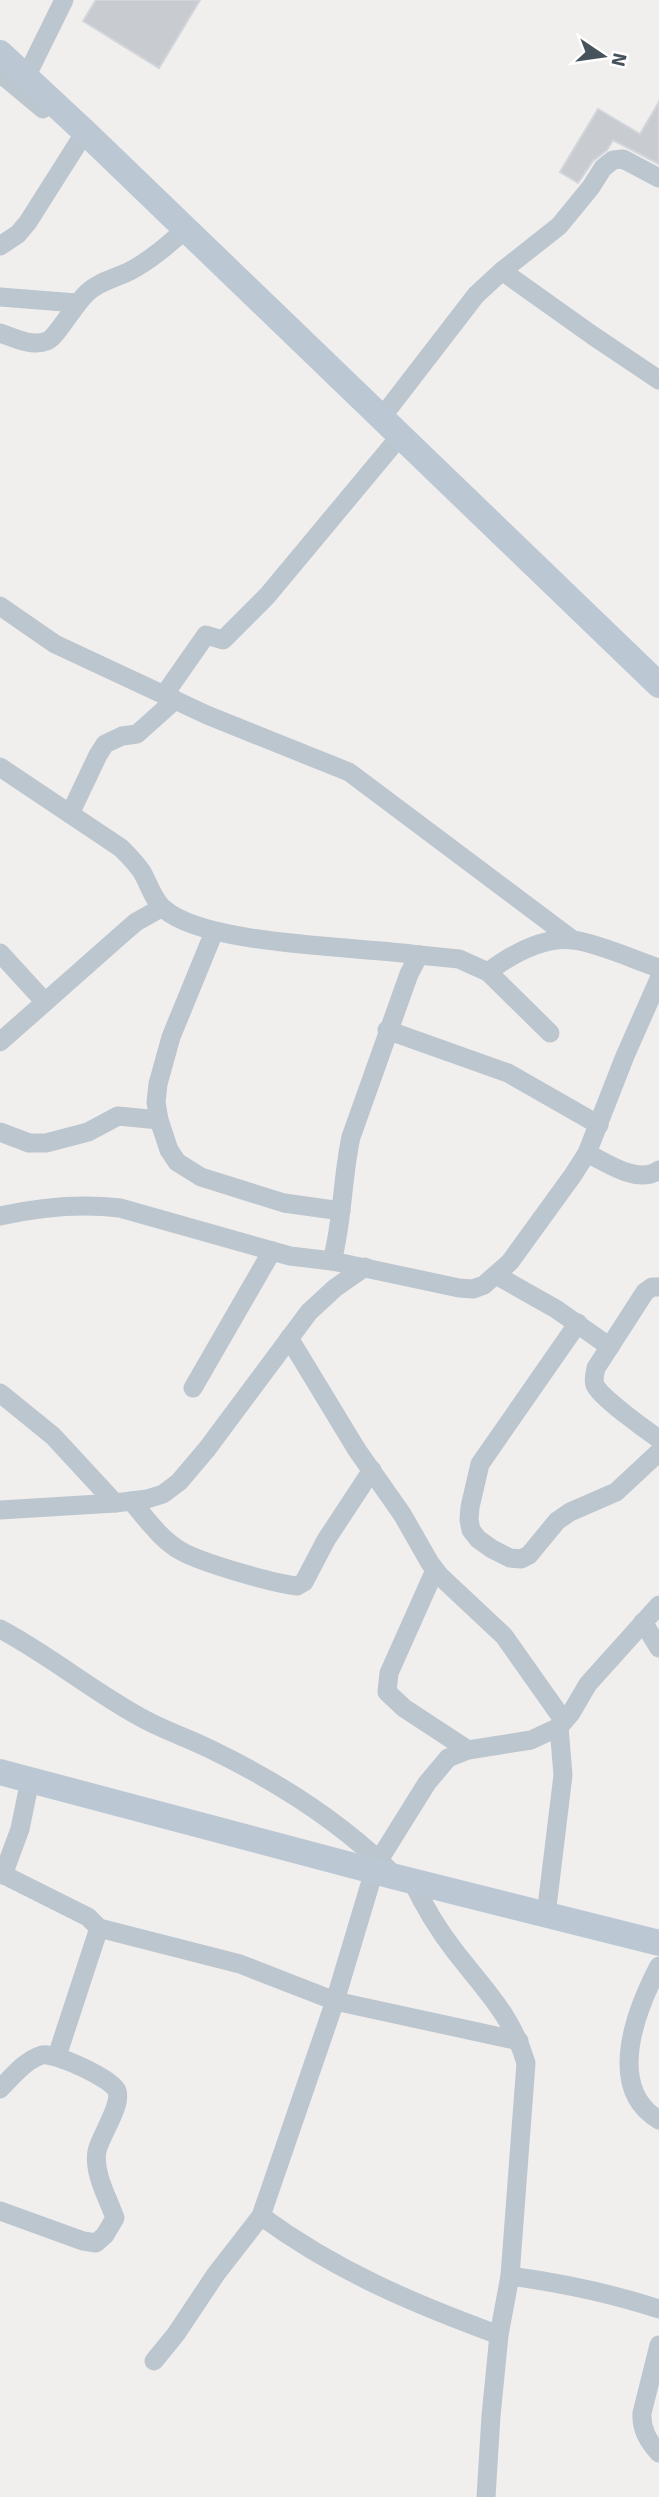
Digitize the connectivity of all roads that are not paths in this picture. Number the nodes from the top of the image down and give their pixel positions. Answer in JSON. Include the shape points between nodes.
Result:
{"nodes":[{"id":1,"x":64,"y":0,"type":"edge"},
{"id":2,"x":5,"y":63,"type":"edge"},
{"id":3,"x":85,"y":132,"type":"junction"},
{"id":4,"x":659,"y":178,"type":"edge"},
{"id":5,"x":186,"y":229,"type":"junction"},
{"id":6,"x":0,"y":246,"type":"edge"},
{"id":7,"x":502,"y":271,"type":"junction"},
{"id":8,"x":0,"y":297,"type":"edge"},
{"id":9,"x":76,"y":303,"type":"junction"},
{"id":10,"x":0,"y":333,"type":"edge"},
{"id":11,"x":659,"y":380,"type":"edge"},
{"id":12,"x":392,"y":426,"type":"junction"},
{"id":13,"x":0,"y":606,"type":"edge"},
{"id":14,"x":659,"y":685,"type":"edge"},
{"id":15,"x":170,"y":698,"type":"junction"},
{"id":16,"x":0,"y":767,"type":"edge"},
{"id":17,"x":70,"y":814,"type":"junction"},
{"id":18,"x":161,"y":908,"type":"junction"},
{"id":19,"x":214,"y":932,"type":"junction"},
{"id":20,"x":573,"y":940,"type":"junction"},
{"id":21,"x":0,"y":953,"type":"edge"},
{"id":22,"x":419,"y":954,"type":"junction"},
{"id":23,"x":659,"y":968,"type":"edge"},
{"id":24,"x":488,"y":972,"type":"junction"},
{"id":25,"x":659,"y":979,"type":"edge"},
{"id":26,"x":45,"y":1002,"type":"junction"},
{"id":27,"x":387,"y":1030,"type":"junction"},
{"id":28,"x":550,"y":1033,"type":"dead end"},
{"id":29,"x":0,"y":1042,"type":"edge"},
{"id":30,"x":159,"y":1120,"type":"junction"},
{"id":31,"x":598,"y":1125,"type":"junction"},
{"id":32,"x":0,"y":1132,"type":"edge"},
{"id":33,"x":587,"y":1153,"type":"junction"},
{"id":34,"x":653,"y":1177,"type":"edge"},
{"id":35,"x":341,"y":1211,"type":"junction"},
{"id":36,"x":0,"y":1216,"type":"edge"},
{"id":37,"x":272,"y":1251,"type":"junction"},
{"id":38,"x":332,"y":1261,"type":"junction"},
{"id":39,"x":365,"y":1267,"type":"junction"},
{"id":40,"x":496,"y":1275,"type":"junction"},
{"id":41,"x":659,"y":1287,"type":"edge"},
{"id":42,"x":578,"y":1324,"type":"junction"},
{"id":43,"x":289,"y":1338,"type":"junction"},
{"id":44,"x":610,"y":1347,"type":"junction"},
{"id":45,"x":193,"y":1388,"type":"dead end"},
{"id":46,"x":1,"y":1397,"type":"edge"},
{"id":47,"x":659,"y":1439,"type":"edge"},
{"id":48,"x":659,"y":1452,"type":"edge"},
{"id":49,"x":372,"y":1470,"type":"junction"},
{"id":50,"x":123,"y":1502,"type":"junction"},
{"id":51,"x":0,"y":1510,"type":"edge"},
{"id":52,"x":435,"y":1570,"type":"junction"},
{"id":53,"x":659,"y":1605,"type":"edge"},
{"id":54,"x":643,"y":1622,"type":"junction"},
{"id":55,"x":0,"y":1629,"type":"edge"},
{"id":56,"x":659,"y":1648,"type":"edge"},
{"id":57,"x":561,"y":1724,"type":"junction"},
{"id":58,"x":468,"y":1750,"type":"junction"},
{"id":59,"x":0,"y":1772,"type":"edge"},
{"id":60,"x":30,"y":1780,"type":"junction"},
{"id":61,"x":390,"y":1872,"type":"junction"},
{"id":62,"x":2,"y":1874,"type":"edge"},
{"id":63,"x":546,"y":1915,"type":"junction"},
{"id":64,"x":99,"y":1928,"type":"junction"},
{"id":65,"x":659,"y":1943,"type":"edge"},
{"id":66,"x":659,"y":1966,"type":"edge"},
{"id":67,"x":335,"y":2001,"type":"junction"},
{"id":68,"x":519,"y":2041,"type":"junction"},
{"id":69,"x":57,"y":2056,"type":"junction"},
{"id":70,"x":0,"y":2089,"type":"edge"},
{"id":71,"x":659,"y":2120,"type":"edge"},
{"id":72,"x":0,"y":2211,"type":"edge"},
{"id":73,"x":261,"y":2216,"type":"junction"},
{"id":74,"x":510,"y":2276,"type":"junction"},
{"id":75,"x":659,"y":2309,"type":"edge"},
{"id":76,"x":499,"y":2335,"type":"junction"},
{"id":77,"x":659,"y":2345,"type":"edge"},
{"id":78,"x":154,"y":2361,"type":"dead end"},
{"id":79,"x":659,"y":2453,"type":"edge"},
{"id":80,"x":486,"y":2497,"type":"edge"}],
"edges":[{"from":1,"to":2,"type":"street"},
{"from":2,"to":3,"type":"main road"},
{"from":3,"to":5,"type":"main road"},
{"from":3,"to":6,"type":"street","via":[[28,222]]},
{"from":4,"to":7,"type":"street","via":[[623,159],[613,160],[559,226]]},
{"from":5,"to":9,"type":"street","via":[[153,257],[99,284]]},
{"from":5,"to":12,"type":"main road"},
{"from":7,"to":11,"type":"street"},
{"from":7,"to":12,"type":"street","via":[[476,295]]},
{"from":8,"to":9,"type":"street"},
{"from":9,"to":10,"type":"street","via":[[51,340],[28,342]]},
{"from":12,"to":14,"type":"main road"},
{"from":12,"to":15,"type":"street","via":[[267,596],[223,640],[205,635]]},
{"from":13,"to":15,"type":"street","via":[[55,644]]},
{"from":15,"to":17,"type":"street","via":[[137,734],[105,744]]},
{"from":15,"to":20,"type":"street","via":[[349,772]]},
{"from":16,"to":17,"type":"street"},
{"from":17,"to":18,"type":"street","via":[[133,859]]},
{"from":18,"to":19,"type":"street"},
{"from":18,"to":26,"type":"street","via":[[136,922]]},
{"from":19,"to":22,"type":"street"},
{"from":19,"to":30,"type":"street","via":[[163,1062],[156,1102]]},
{"from":20,"to":23,"type":"street"},
{"from":20,"to":24,"type":"street","via":[[515,953]]},
{"from":21,"to":26,"type":"street"},
{"from":22,"to":24,"type":"street","via":[[459,959]]},
{"from":22,"to":27,"type":"street"},
{"from":24,"to":28,"type":"street"},
{"from":25,"to":31,"type":"street"},
{"from":26,"to":29,"type":"street"},
{"from":27,"to":31,"type":"street","via":[[508,1073]]},
{"from":27,"to":35,"type":"street","via":[[351,1137]]},
{"from":30,"to":32,"type":"street","via":[[118,1116],[88,1132],[46,1143],[29,1143]]},
{"from":30,"to":35,"type":"street","via":[[169,1150],[188,1171],[284,1203]]},
{"from":31,"to":33,"type":"street"},
{"from":33,"to":34,"type":"street"},
{"from":33,"to":40,"type":"street","via":[[547,1214]]},
{"from":35,"to":38,"type":"street"},
{"from":36,"to":37,"type":"street","via":[[66,1206],[120,1208]]},
{"from":37,"to":38,"type":"street"},
{"from":37,"to":45,"type":"street"},
{"from":38,"to":39,"type":"street"},
{"from":39,"to":40,"type":"street","via":[[473,1289]]},
{"from":39,"to":43,"type":"street","via":[[318,1303]]},
{"from":40,"to":42,"type":"street"},
{"from":41,"to":44,"type":"street","via":[[645,1292]]},
{"from":42,"to":44,"type":"street"},
{"from":42,"to":48,"type":"street","via":[[480,1464],[468,1520],[471,1530],[492,1549],[521,1559],[557,1521],[627,1485]]},
{"from":43,"to":49,"type":"street"},
{"from":43,"to":50,"type":"street","via":[[178,1482],[163,1494]]},
{"from":44,"to":47,"type":"street","via":[[596,1368],[595,1386]]},
{"from":46,"to":50,"type":"street","via":[[53,1436]]},
{"from":49,"to":50,"type":"street","via":[[304,1582],[297,1586],[180,1550]]},
{"from":49,"to":52,"type":"street"},
{"from":50,"to":51,"type":"street"},
{"from":52,"to":57,"type":"street","via":[[504,1636]]},
{"from":52,"to":58,"type":"street","via":[[389,1673],[387,1692],[404,1709]]},
{"from":53,"to":54,"type":"street"},
{"from":54,"to":56,"type":"street"},
{"from":54,"to":57,"type":"street","via":[[588,1684]]},
{"from":55,"to":61,"type":"street","via":[[126,1709],[281,1787],[327,1818]]},
{"from":57,"to":58,"type":"street","via":[[531,1740]]},
{"from":57,"to":63,"type":"street","via":[[563,1775]]},
{"from":58,"to":61,"type":"street","via":[[438,1768]]},
{"from":59,"to":60,"type":"main road"},
{"from":60,"to":61,"type":"main road"},
{"from":60,"to":62,"type":"street","via":[[18,1836]]},
{"from":61,"to":63,"type":"main road"},
{"from":61,"to":67,"type":"street"},
{"from":61,"to":68,"type":"street","via":[[502,2008]]},
{"from":62,"to":64,"type":"street","via":[[88,1917]]},
{"from":63,"to":65,"type":"main road"},
{"from":64,"to":67,"type":"street","via":[[251,1967]]},
{"from":64,"to":69,"type":"street"},
{"from":66,"to":71,"type":"street","via":[[640,2005],[629,2074],[632,2091],[643,2109]]},
{"from":67,"to":68,"type":"street"},
{"from":67,"to":73,"type":"street"},
{"from":68,"to":74,"type":"street","via":[[526,2085]]},
{"from":69,"to":70,"type":"street","via":[[43,2054],[30,2061]]},
{"from":69,"to":72,"type":"street","via":[[113,2084],[118,2092],[97,2150],[100,2179],[115,2218],[96,2243]]},
{"from":73,"to":76,"type":"street","via":[[340,2268],[428,2309]]},
{"from":73,"to":78,"type":"street"},
{"from":74,"to":75,"type":"street","via":[[582,2287]]},
{"from":74,"to":76,"type":"street"},
{"from":76,"to":80,"type":"street"},
{"from":77,"to":79,"type":"street","via":[[641,2423]]}]}
